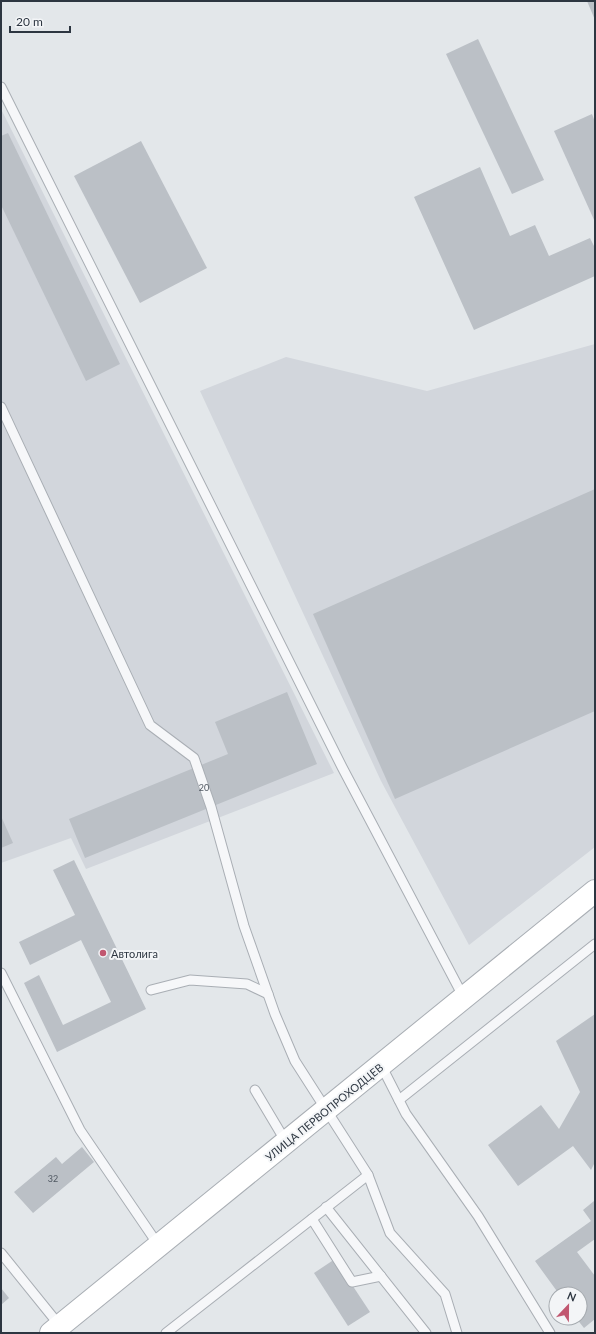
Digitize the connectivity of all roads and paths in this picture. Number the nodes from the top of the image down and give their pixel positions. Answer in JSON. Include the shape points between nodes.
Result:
{"nodes":[{"id":1,"x":1,"y":87,"type":"edge"},
{"id":2,"x":1,"y":407,"type":"edge"},
{"id":3,"x":595,"y":891,"type":"edge"},
{"id":4,"x":595,"y":944,"type":"edge"},
{"id":5,"x":1,"y":973,"type":"edge"},
{"id":6,"x":151,"y":990,"type":"dead end"},
{"id":7,"x":268,"y":994,"type":"junction"},
{"id":8,"x":464,"y":998,"type":"junction"},
{"id":9,"x":381,"y":1066,"type":"junction"},
{"id":10,"x":255,"y":1090,"type":"dead end"},
{"id":11,"x":399,"y":1100,"type":"junction"},
{"id":12,"x":328,"y":1109,"type":"junction"},
{"id":13,"x":286,"y":1143,"type":"junction"},
{"id":14,"x":368,"y":1175,"type":"junction"},
{"id":15,"x":326,"y":1207,"type":"junction"},
{"id":16,"x":312,"y":1219,"type":"junction"},
{"id":17,"x":159,"y":1246,"type":"junction"},
{"id":18,"x":1,"y":1253,"type":"edge"},
{"id":19,"x":381,"y":1276,"type":"junction"},
{"id":20,"x":56,"y":1329,"type":"edge"},
{"id":21,"x":166,"y":1333,"type":"edge"},
{"id":22,"x":426,"y":1333,"type":"edge"},
{"id":23,"x":457,"y":1333,"type":"edge"},
{"id":24,"x":550,"y":1333,"type":"edge"}],
"edges":[{"from":1,"to":8,"type":"lane","via":[[342,767]]},
{"from":2,"to":7,"type":"lane","via":[[150,725],[194,758],[211,807],[244,926]]},
{"from":3,"to":8,"type":"street","name":"УЛИЦА ПЕРВОПРОХОДЦЕВ"},
{"from":4,"to":11,"type":"lane"},
{"from":5,"to":17,"type":"lane","via":[[80,1130]]},
{"from":6,"to":7,"type":"lane","via":[[190,980],[247,984]]},
{"from":7,"to":12,"type":"lane","via":[[295,1061]]},
{"from":8,"to":9,"type":"street","name":"УЛИЦА ПЕРВОПРОХОДЦЕВ"},
{"from":9,"to":11,"type":"lane"},
{"from":9,"to":12,"type":"street","name":"УЛИЦА ПЕРВОПРОХОДЦЕВ"},
{"from":10,"to":13,"type":"lane"},
{"from":11,"to":24,"type":"lane","via":[[406,1114],[478,1216]]},
{"from":12,"to":13,"type":"street","name":"УЛИЦА ПЕРВОПРОХОДЦЕВ"},
{"from":12,"to":14,"type":"lane"},
{"from":13,"to":17,"type":"street","name":"УЛИЦА ПЕРВОПРОХОДЦЕВ"},
{"from":14,"to":15,"type":"lane"},
{"from":14,"to":23,"type":"lane","via":[[390,1233],[445,1294]]},
{"from":15,"to":16,"type":"lane"},
{"from":15,"to":19,"type":"lane"},
{"from":16,"to":19,"type":"lane","via":[[352,1282]]},
{"from":16,"to":21,"type":"lane"},
{"from":17,"to":20,"type":"street","name":"УЛИЦА ПЕРВОПРОХОДЦЕВ"},
{"from":18,"to":20,"type":"lane"},
{"from":19,"to":22,"type":"lane"}]}
